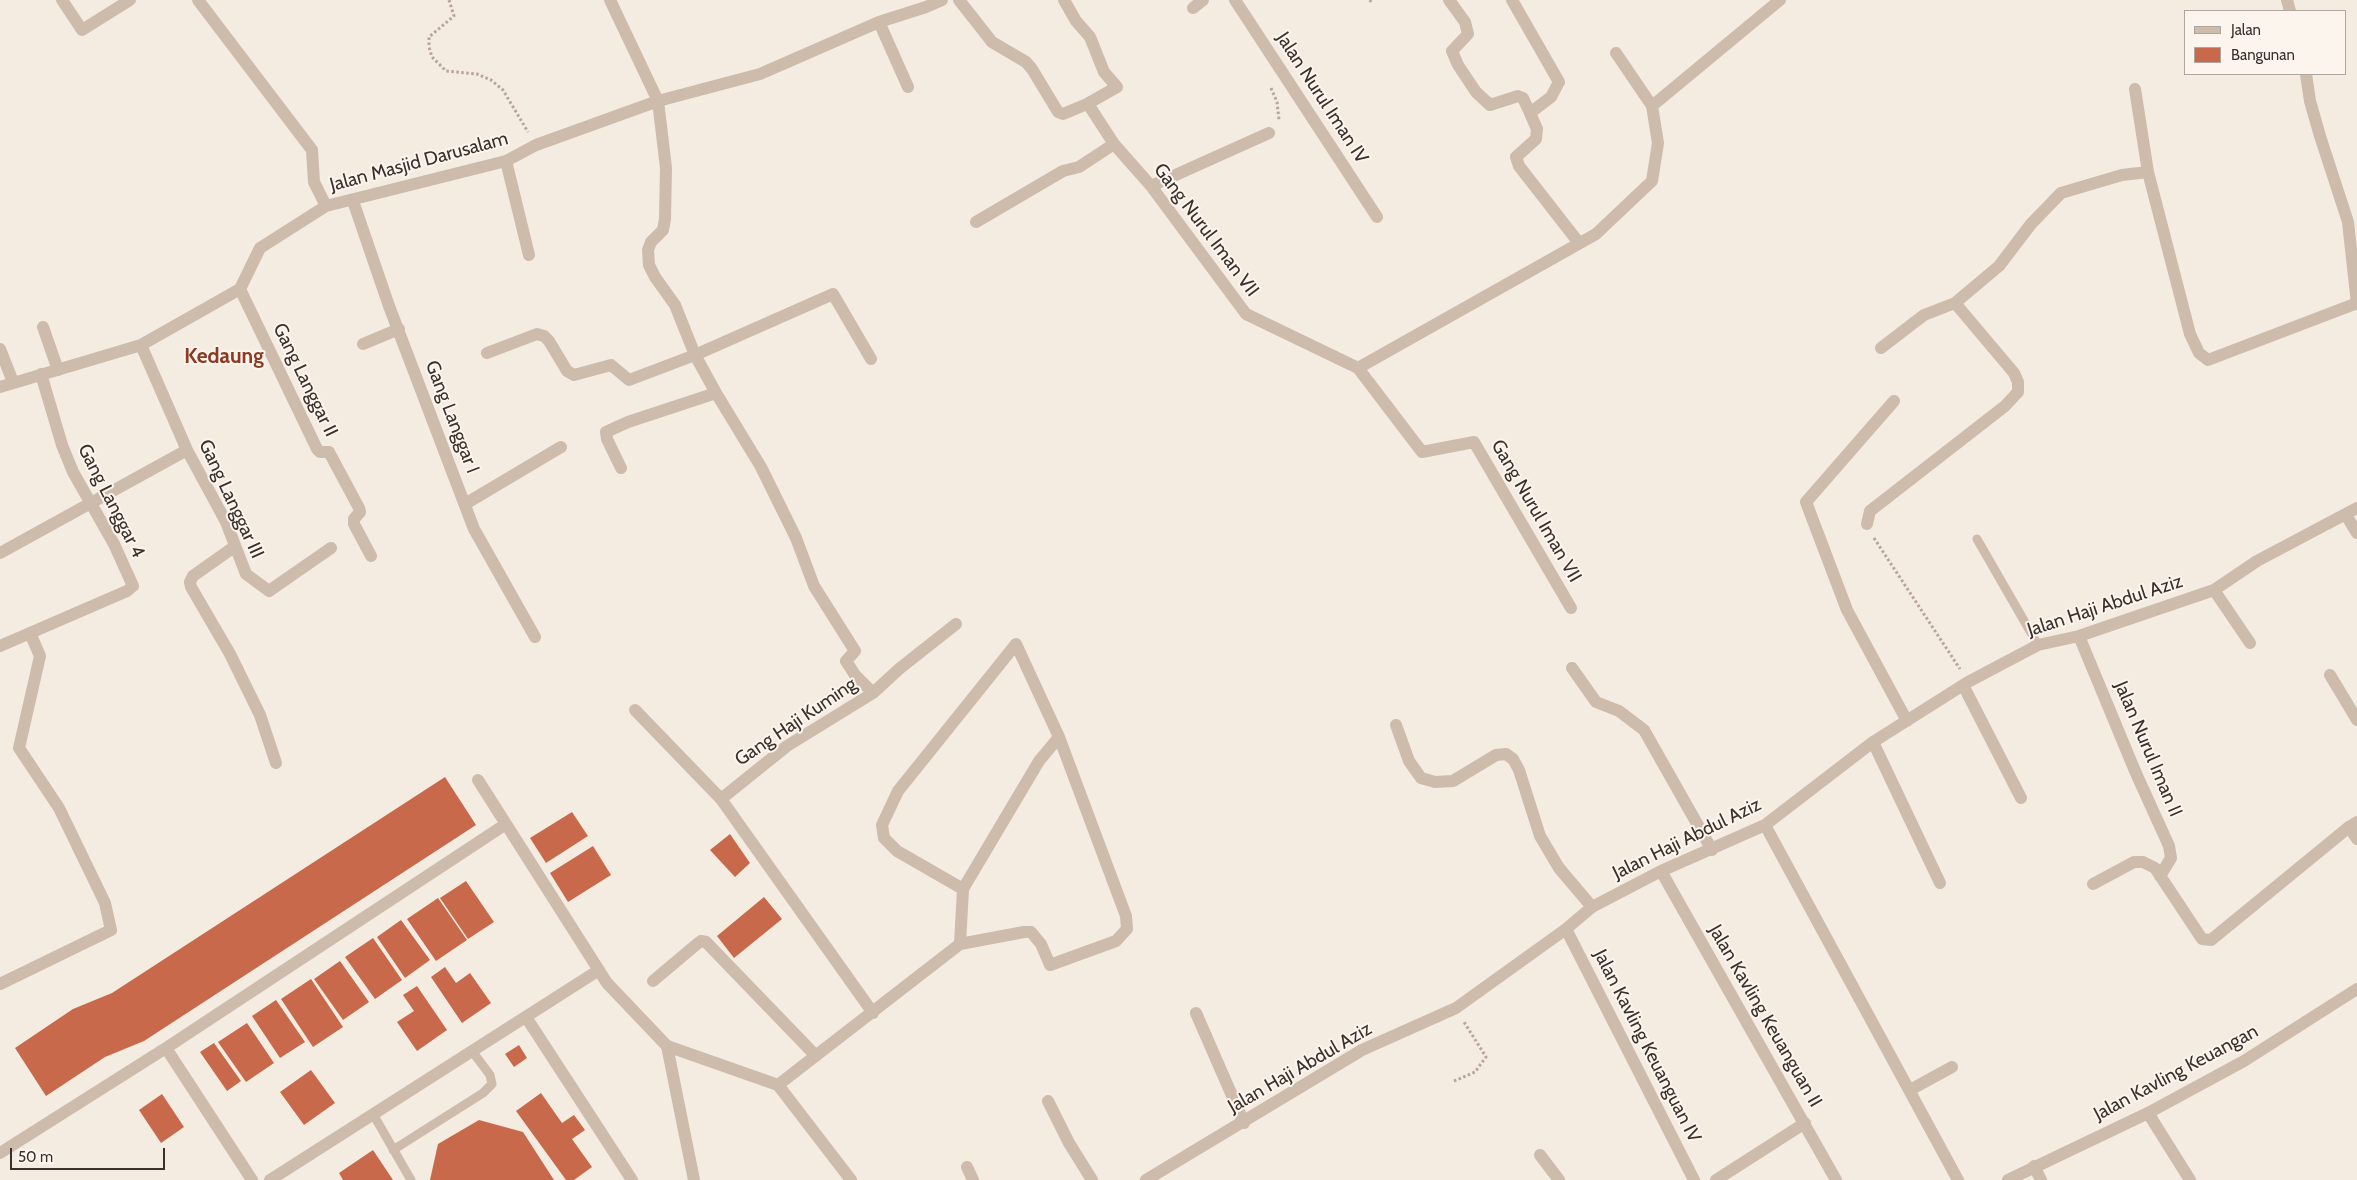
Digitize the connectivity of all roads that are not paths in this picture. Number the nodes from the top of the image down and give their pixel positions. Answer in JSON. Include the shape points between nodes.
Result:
{"nodes":[{"id":1,"x":62,"y":0,"type":"edge"},
{"id":2,"x":130,"y":0,"type":"edge"},
{"id":3,"x":198,"y":0,"type":"edge"},
{"id":4,"x":610,"y":0,"type":"edge"},
{"id":5,"x":959,"y":0,"type":"edge"},
{"id":6,"x":1064,"y":0,"type":"edge"},
{"id":7,"x":1235,"y":0,"type":"edge"},
{"id":8,"x":1449,"y":0,"type":"edge"},
{"id":9,"x":1512,"y":0,"type":"edge"},
{"id":10,"x":1780,"y":0,"type":"edge"},
{"id":11,"x":939,"y":1,"type":"edge"},
{"id":12,"x":879,"y":22,"type":"junction"},
{"id":13,"x":1616,"y":53,"type":"dead end"},
{"id":14,"x":2306,"y":75,"type":"edge"},
{"id":15,"x":908,"y":87,"type":"dead end"},
{"id":16,"x":2135,"y":90,"type":"dead end"},
{"id":17,"x":658,"y":101,"type":"junction"},
{"id":18,"x":1087,"y":104,"type":"junction"},
{"id":19,"x":1652,"y":106,"type":"junction"},
{"id":20,"x":1530,"y":112,"type":"junction"},
{"id":21,"x":1269,"y":133,"type":"road end"},
{"id":22,"x":1114,"y":144,"type":"junction"},
{"id":23,"x":506,"y":161,"type":"junction"},
{"id":24,"x":2148,"y":172,"type":"junction"},
{"id":25,"x":1151,"y":186,"type":"junction"},
{"id":26,"x":353,"y":201,"type":"junction"},
{"id":27,"x":326,"y":206,"type":"junction"},
{"id":28,"x":1377,"y":217,"type":"dead end"},
{"id":29,"x":2353,"y":219,"type":"edge"},
{"id":30,"x":976,"y":222,"type":"dead end"},
{"id":31,"x":1579,"y":243,"type":"junction"},
{"id":32,"x":529,"y":254,"type":"dead end"},
{"id":33,"x":240,"y":289,"type":"junction"},
{"id":34,"x":1955,"y":303,"type":"junction"},
{"id":35,"x":2357,"y":303,"type":"edge"},
{"id":36,"x":43,"y":327,"type":"dead end"},
{"id":37,"x":399,"y":329,"type":"junction"},
{"id":38,"x":363,"y":344,"type":"dead end"},
{"id":39,"x":141,"y":345,"type":"junction"},
{"id":40,"x":1881,"y":348,"type":"dead end"},
{"id":41,"x":0,"y":349,"type":"edge"},
{"id":42,"x":487,"y":352,"type":"dead end"},
{"id":43,"x":695,"y":355,"type":"junction"},
{"id":44,"x":871,"y":359,"type":"dead end"},
{"id":45,"x":1358,"y":368,"type":"junction"},
{"id":46,"x":58,"y":370,"type":"junction"},
{"id":47,"x":41,"y":374,"type":"junction"},
{"id":48,"x":14,"y":382,"type":"junction"},
{"id":49,"x":0,"y":386,"type":"edge"},
{"id":50,"x":716,"y":393,"type":"junction"},
{"id":51,"x":1894,"y":401,"type":"dead end"},
{"id":52,"x":561,"y":447,"type":"dead end"},
{"id":53,"x":187,"y":450,"type":"junction"},
{"id":54,"x":622,"y":468,"type":"dead end"},
{"id":55,"x":91,"y":504,"type":"junction"},
{"id":56,"x":465,"y":504,"type":"junction"},
{"id":57,"x":2352,"y":511,"type":"edge"},
{"id":58,"x":1867,"y":524,"type":"road end"},
{"id":59,"x":2357,"y":533,"type":"edge"},
{"id":60,"x":1977,"y":539,"type":"dead end"},
{"id":61,"x":234,"y":547,"type":"junction"},
{"id":62,"x":331,"y":548,"type":"dead end"},
{"id":63,"x":0,"y":553,"type":"edge"},
{"id":64,"x":371,"y":556,"type":"dead end"},
{"id":65,"x":2214,"y":590,"type":"junction"},
{"id":66,"x":1571,"y":608,"type":"dead end"},
{"id":67,"x":956,"y":624,"type":"dead end"},
{"id":68,"x":30,"y":633,"type":"junction"},
{"id":69,"x":2079,"y":636,"type":"junction"},
{"id":70,"x":536,"y":637,"type":"dead end"},
{"id":71,"x":2250,"y":643,"type":"dead end"},
{"id":72,"x":2038,"y":645,"type":"junction"},
{"id":73,"x":0,"y":646,"type":"edge"},
{"id":74,"x":1572,"y":668,"type":"dead end"},
{"id":75,"x":2330,"y":675,"type":"dead end"},
{"id":76,"x":1965,"y":684,"type":"junction"},
{"id":77,"x":872,"y":693,"type":"junction"},
{"id":78,"x":635,"y":710,"type":"dead end"},
{"id":79,"x":2357,"y":720,"type":"edge"},
{"id":80,"x":1907,"y":721,"type":"junction"},
{"id":81,"x":1396,"y":725,"type":"dead end"},
{"id":82,"x":1059,"y":737,"type":"junction"},
{"id":83,"x":1873,"y":742,"type":"junction"},
{"id":84,"x":276,"y":763,"type":"dead end"},
{"id":85,"x":478,"y":780,"type":"dead end"},
{"id":86,"x":2021,"y":798,"type":"dead end"},
{"id":87,"x":721,"y":799,"type":"junction"},
{"id":88,"x":506,"y":824,"type":"junction"},
{"id":89,"x":2353,"y":824,"type":"edge"},
{"id":90,"x":1765,"y":825,"type":"junction"},
{"id":91,"x":2357,"y":839,"type":"edge"},
{"id":92,"x":1712,"y":850,"type":"junction"},
{"id":93,"x":1661,"y":871,"type":"junction"},
{"id":94,"x":2160,"y":876,"type":"junction"},
{"id":95,"x":1940,"y":883,"type":"dead end"},
{"id":96,"x":2093,"y":884,"type":"dead end"},
{"id":97,"x":963,"y":888,"type":"junction"},
{"id":98,"x":1592,"y":906,"type":"junction"},
{"id":99,"x":1566,"y":929,"type":"junction"},
{"id":100,"x":960,"y":944,"type":"junction"},
{"id":101,"x":599,"y":970,"type":"junction"},
{"id":102,"x":653,"y":981,"type":"dead end"},
{"id":103,"x":0,"y":984,"type":"edge"},
{"id":104,"x":2357,"y":990,"type":"edge"},
{"id":105,"x":873,"y":1013,"type":"junction"},
{"id":106,"x":1196,"y":1013,"type":"dead end"},
{"id":107,"x":526,"y":1017,"type":"junction"},
{"id":108,"x":667,"y":1046,"type":"junction"},
{"id":109,"x":166,"y":1048,"type":"junction"},
{"id":110,"x":472,"y":1051,"type":"junction"},
{"id":111,"x":816,"y":1056,"type":"junction"},
{"id":112,"x":1952,"y":1067,"type":"dead end"},
{"id":113,"x":778,"y":1085,"type":"junction"},
{"id":114,"x":1910,"y":1090,"type":"junction"},
{"id":115,"x":1048,"y":1101,"type":"dead end"},
{"id":116,"x":2148,"y":1113,"type":"junction"},
{"id":117,"x":373,"y":1114,"type":"junction"},
{"id":118,"x":1244,"y":1123,"type":"junction"},
{"id":119,"x":1806,"y":1124,"type":"junction"},
{"id":120,"x":393,"y":1150,"type":"junction"},
{"id":121,"x":0,"y":1153,"type":"edge"},
{"id":122,"x":1540,"y":1155,"type":"dead end"},
{"id":123,"x":2034,"y":1166,"type":"junction"},
{"id":124,"x":967,"y":1167,"type":"dead end"},
{"id":125,"x":252,"y":1180,"type":"edge"},
{"id":126,"x":270,"y":1180,"type":"edge"},
{"id":127,"x":411,"y":1180,"type":"edge"},
{"id":128,"x":632,"y":1180,"type":"edge"},
{"id":129,"x":694,"y":1180,"type":"edge"},
{"id":130,"x":851,"y":1180,"type":"edge"},
{"id":131,"x":973,"y":1180,"type":"edge"},
{"id":132,"x":1092,"y":1180,"type":"edge"},
{"id":133,"x":1146,"y":1180,"type":"edge"},
{"id":134,"x":1559,"y":1180,"type":"edge"},
{"id":135,"x":1694,"y":1180,"type":"edge"},
{"id":136,"x":1716,"y":1180,"type":"edge"},
{"id":137,"x":1836,"y":1180,"type":"edge"},
{"id":138,"x":1958,"y":1180,"type":"edge"},
{"id":139,"x":2008,"y":1180,"type":"edge"},
{"id":140,"x":2041,"y":1180,"type":"edge"},
{"id":141,"x":2190,"y":1180,"type":"edge"}],
"edges":[{"from":1,"to":2,"type":"street","via":[[82,30]]},
{"from":3,"to":27,"type":"street","via":[[312,150],[314,182]]},
{"from":4,"to":17,"type":"street"},
{"from":5,"to":18,"type":"street","via":[[992,42],[1026,62],[1058,112],[1063,114]]},
{"from":6,"to":18,"type":"street","via":[[1090,37],[1104,72],[1117,87]]},
{"from":7,"to":28,"type":"street","name":"Jalan Nurul Iman IV"},
{"from":8,"to":20,"type":"street","via":[[1465,22],[1468,34],[1452,51],[1476,92],[1490,105],[1518,96],[1523,98]]},
{"from":9,"to":20,"type":"street","via":[[1559,82],[1551,98]]},
{"from":10,"to":19,"type":"street"},
{"from":11,"to":12,"type":"street","name":"Jalan Masjid Darusalam"},
{"from":12,"to":15,"type":"street"},
{"from":12,"to":17,"type":"street","name":"Jalan Masjid Darusalam","via":[[760,74]]},
{"from":13,"to":19,"type":"street"},
{"from":14,"to":29,"type":"street","via":[[2320,136]]},
{"from":16,"to":24,"type":"street"},
{"from":17,"to":23,"type":"street","name":"Jalan Masjid Darusalam","via":[[536,145]]},
{"from":17,"to":43,"type":"street","via":[[666,168],[665,219],[663,230],[648,250],[649,265],[675,305]]},
{"from":18,"to":22,"type":"street","name":"Gang Nurul Iman VII"},
{"from":19,"to":31,"type":"street","via":[[1658,143],[1652,181],[1596,234]]},
{"from":20,"to":31,"type":"street","via":[[1537,129],[1536,139],[1516,157],[1519,166]]},
{"from":21,"to":25,"type":"street"},
{"from":22,"to":25,"type":"street","name":"Gang Nurul Iman VII"},
{"from":22,"to":30,"type":"street","via":[[1079,167],[1063,171]]},
{"from":23,"to":26,"type":"street","name":"Jalan Masjid Darusalam"},
{"from":23,"to":32,"type":"street"},
{"from":24,"to":34,"type":"street","via":[[2122,175],[2061,194],[2031,224],[1999,266]]},
{"from":24,"to":35,"type":"street","via":[[2190,334],[2199,353],[2208,360]]},
{"from":25,"to":45,"type":"street","name":"Gang Nurul Iman VII","via":[[1246,314]]},
{"from":26,"to":27,"type":"street","name":"Jalan Masjid Darusalam"},
{"from":26,"to":37,"type":"street","name":"Gang Langgar I"},
{"from":27,"to":33,"type":"street","name":"Jalan Masjid Darusalam","via":[[260,248]]},
{"from":29,"to":35,"type":"street"},
{"from":31,"to":45,"type":"street"},
{"from":33,"to":39,"type":"street"},
{"from":33,"to":64,"type":"street","name":"Gang Langgar II","via":[[317,449],[329,452],[359,508],[354,524]]},
{"from":34,"to":40,"type":"street","via":[[1924,315]]},
{"from":34,"to":58,"type":"street","via":[[2014,373],[2018,392],[2005,406],[1870,511]]},
{"from":36,"to":46,"type":"street"},
{"from":37,"to":38,"type":"street"},
{"from":37,"to":56,"type":"street","name":"Gang Langgar I"},
{"from":39,"to":46,"type":"street"},
{"from":39,"to":53,"type":"street","name":"Gang Langgar III"},
{"from":41,"to":48,"type":"street"},
{"from":42,"to":43,"type":"street","via":[[537,334],[550,341],[567,371],[574,375],[611,365],[629,380]]},
{"from":43,"to":44,"type":"street","via":[[833,294]]},
{"from":43,"to":50,"type":"street"},
{"from":45,"to":66,"type":"street","name":"Gang Nurul Iman VII","via":[[1422,452],[1474,442]]},
{"from":46,"to":47,"type":"street"},
{"from":47,"to":48,"type":"street"},
{"from":47,"to":55,"type":"street","name":"Gang Langgar 4","via":[[62,445]]},
{"from":48,"to":49,"type":"street"},
{"from":50,"to":54,"type":"street","via":[[606,432]]},
{"from":50,"to":77,"type":"street","via":[[761,467],[796,538],[814,586],[855,651],[846,661]]},
{"from":51,"to":80,"type":"street","via":[[1806,502],[1847,610]]},
{"from":52,"to":56,"type":"street"},
{"from":53,"to":55,"type":"street"},
{"from":53,"to":61,"type":"street","name":"Gang Langgar III","via":[[226,522]]},
{"from":55,"to":63,"type":"street"},
{"from":55,"to":68,"type":"street","name":"Gang Langgar 4","via":[[133,586]]},
{"from":56,"to":70,"type":"street","name":"Gang Langgar I","via":[[474,529]]},
{"from":57,"to":59,"type":"street"},
{"from":57,"to":65,"type":"street","name":"Jalan Haji Abdul Aziz","via":[[2257,561]]},
{"from":60,"to":72,"type":"lane"},
{"from":61,"to":62,"type":"street","name":"Gang Langgar III","via":[[246,574],[269,592]]},
{"from":61,"to":84,"type":"street","via":[[193,576],[190,587],[252,697]]},
{"from":65,"to":69,"type":"street","name":"Jalan Haji Abdul Aziz"},
{"from":65,"to":71,"type":"street"},
{"from":67,"to":77,"type":"street","name":"Gang Haji Kuming"},
{"from":68,"to":73,"type":"street"},
{"from":68,"to":103,"type":"street","via":[[40,656],[19,748],[59,808],[105,903],[111,930]]},
{"from":69,"to":72,"type":"street","name":"Jalan Haji Abdul Aziz"},
{"from":69,"to":94,"type":"street","name":"Jalan Nurul Iman II","via":[[2169,846],[2172,858]]},
{"from":72,"to":76,"type":"street","name":"Jalan Haji Abdul Aziz"},
{"from":74,"to":92,"type":"street","via":[[1596,702],[1619,711],[1644,730]]},
{"from":75,"to":79,"type":"street"},
{"from":76,"to":80,"type":"street","name":"Jalan Haji Abdul Aziz"},
{"from":76,"to":86,"type":"street"},
{"from":77,"to":87,"type":"street","name":"Gang Haji Kuming","via":[[787,746]]},
{"from":78,"to":87,"type":"street"},
{"from":80,"to":83,"type":"street","name":"Jalan Haji Abdul Aziz"},
{"from":81,"to":98,"type":"street","via":[[1409,761],[1421,778],[1435,782],[1453,781],[1496,755],[1506,754],[1513,759],[1540,836],[1559,868]]},
{"from":82,"to":97,"type":"street","via":[[1039,761]]},
{"from":82,"to":97,"type":"street","via":[[1016,644],[898,791],[882,825],[884,838],[897,851]]},
{"from":82,"to":100,"type":"street","via":[[1126,916],[1127,929],[1116,940],[1050,965],[1032,932]]},
{"from":83,"to":90,"type":"street","name":"Jalan Haji Abdul Aziz"},
{"from":83,"to":95,"type":"street"},
{"from":85,"to":88,"type":"street"},
{"from":87,"to":105,"type":"street"},
{"from":88,"to":101,"type":"street"},
{"from":88,"to":109,"type":"street"},
{"from":89,"to":91,"type":"street"},
{"from":89,"to":94,"type":"street","via":[[2211,940],[2202,939]]},
{"from":90,"to":92,"type":"street","name":"Jalan Haji Abdul Aziz"},
{"from":90,"to":114,"type":"street"},
{"from":92,"to":93,"type":"street","name":"Jalan Haji Abdul Aziz"},
{"from":93,"to":98,"type":"street","name":"Jalan Haji Abdul Aziz"},
{"from":93,"to":119,"type":"street","name":"Jalan Kavling Keuanguan II"},
{"from":94,"to":96,"type":"street","via":[[2155,868],[2134,862]]},
{"from":97,"to":100,"type":"street"},
{"from":98,"to":99,"type":"street","name":"Jalan Haji Abdul Aziz"},
{"from":99,"to":118,"type":"street","name":"Jalan Haji Abdul Aziz","via":[[1456,1008],[1362,1050]]},
{"from":99,"to":135,"type":"street","name":"Jalan Kavling Keuanguan IV"},
{"from":100,"to":105,"type":"street"},
{"from":101,"to":107,"type":"street"},
{"from":101,"to":108,"type":"street","via":[[607,983]]},
{"from":102,"to":111,"type":"street","via":[[701,941],[706,942]]},
{"from":104,"to":116,"type":"street","name":"Jalan Kavling Keuangan","via":[[2244,1061]]},
{"from":105,"to":111,"type":"street"},
{"from":106,"to":118,"type":"street"},
{"from":107,"to":110,"type":"street"},
{"from":107,"to":128,"type":"street"},
{"from":108,"to":113,"type":"street"},
{"from":108,"to":129,"type":"street"},
{"from":109,"to":121,"type":"street"},
{"from":109,"to":125,"type":"street"},
{"from":110,"to":117,"type":"street"},
{"from":110,"to":120,"type":"lane","via":[[490,1075],[492,1084]]},
{"from":111,"to":113,"type":"street"},
{"from":112,"to":114,"type":"street"},
{"from":113,"to":130,"type":"street"},
{"from":114,"to":138,"type":"street"},
{"from":115,"to":132,"type":"street"},
{"from":116,"to":123,"type":"street","name":"Jalan Kavling Keuangan"},
{"from":116,"to":141,"type":"street"},
{"from":117,"to":120,"type":"lane"},
{"from":117,"to":126,"type":"street"},
{"from":118,"to":133,"type":"street","name":"Jalan Haji Abdul Aziz"},
{"from":119,"to":136,"type":"street"},
{"from":119,"to":137,"type":"street","name":"Jalan Kavling Keuanguan II"},
{"from":120,"to":127,"type":"lane"},
{"from":122,"to":134,"type":"street"},
{"from":123,"to":139,"type":"street","name":"Jalan Kavling Keuangan"},
{"from":123,"to":140,"type":"street"},
{"from":124,"to":131,"type":"street"}]}
